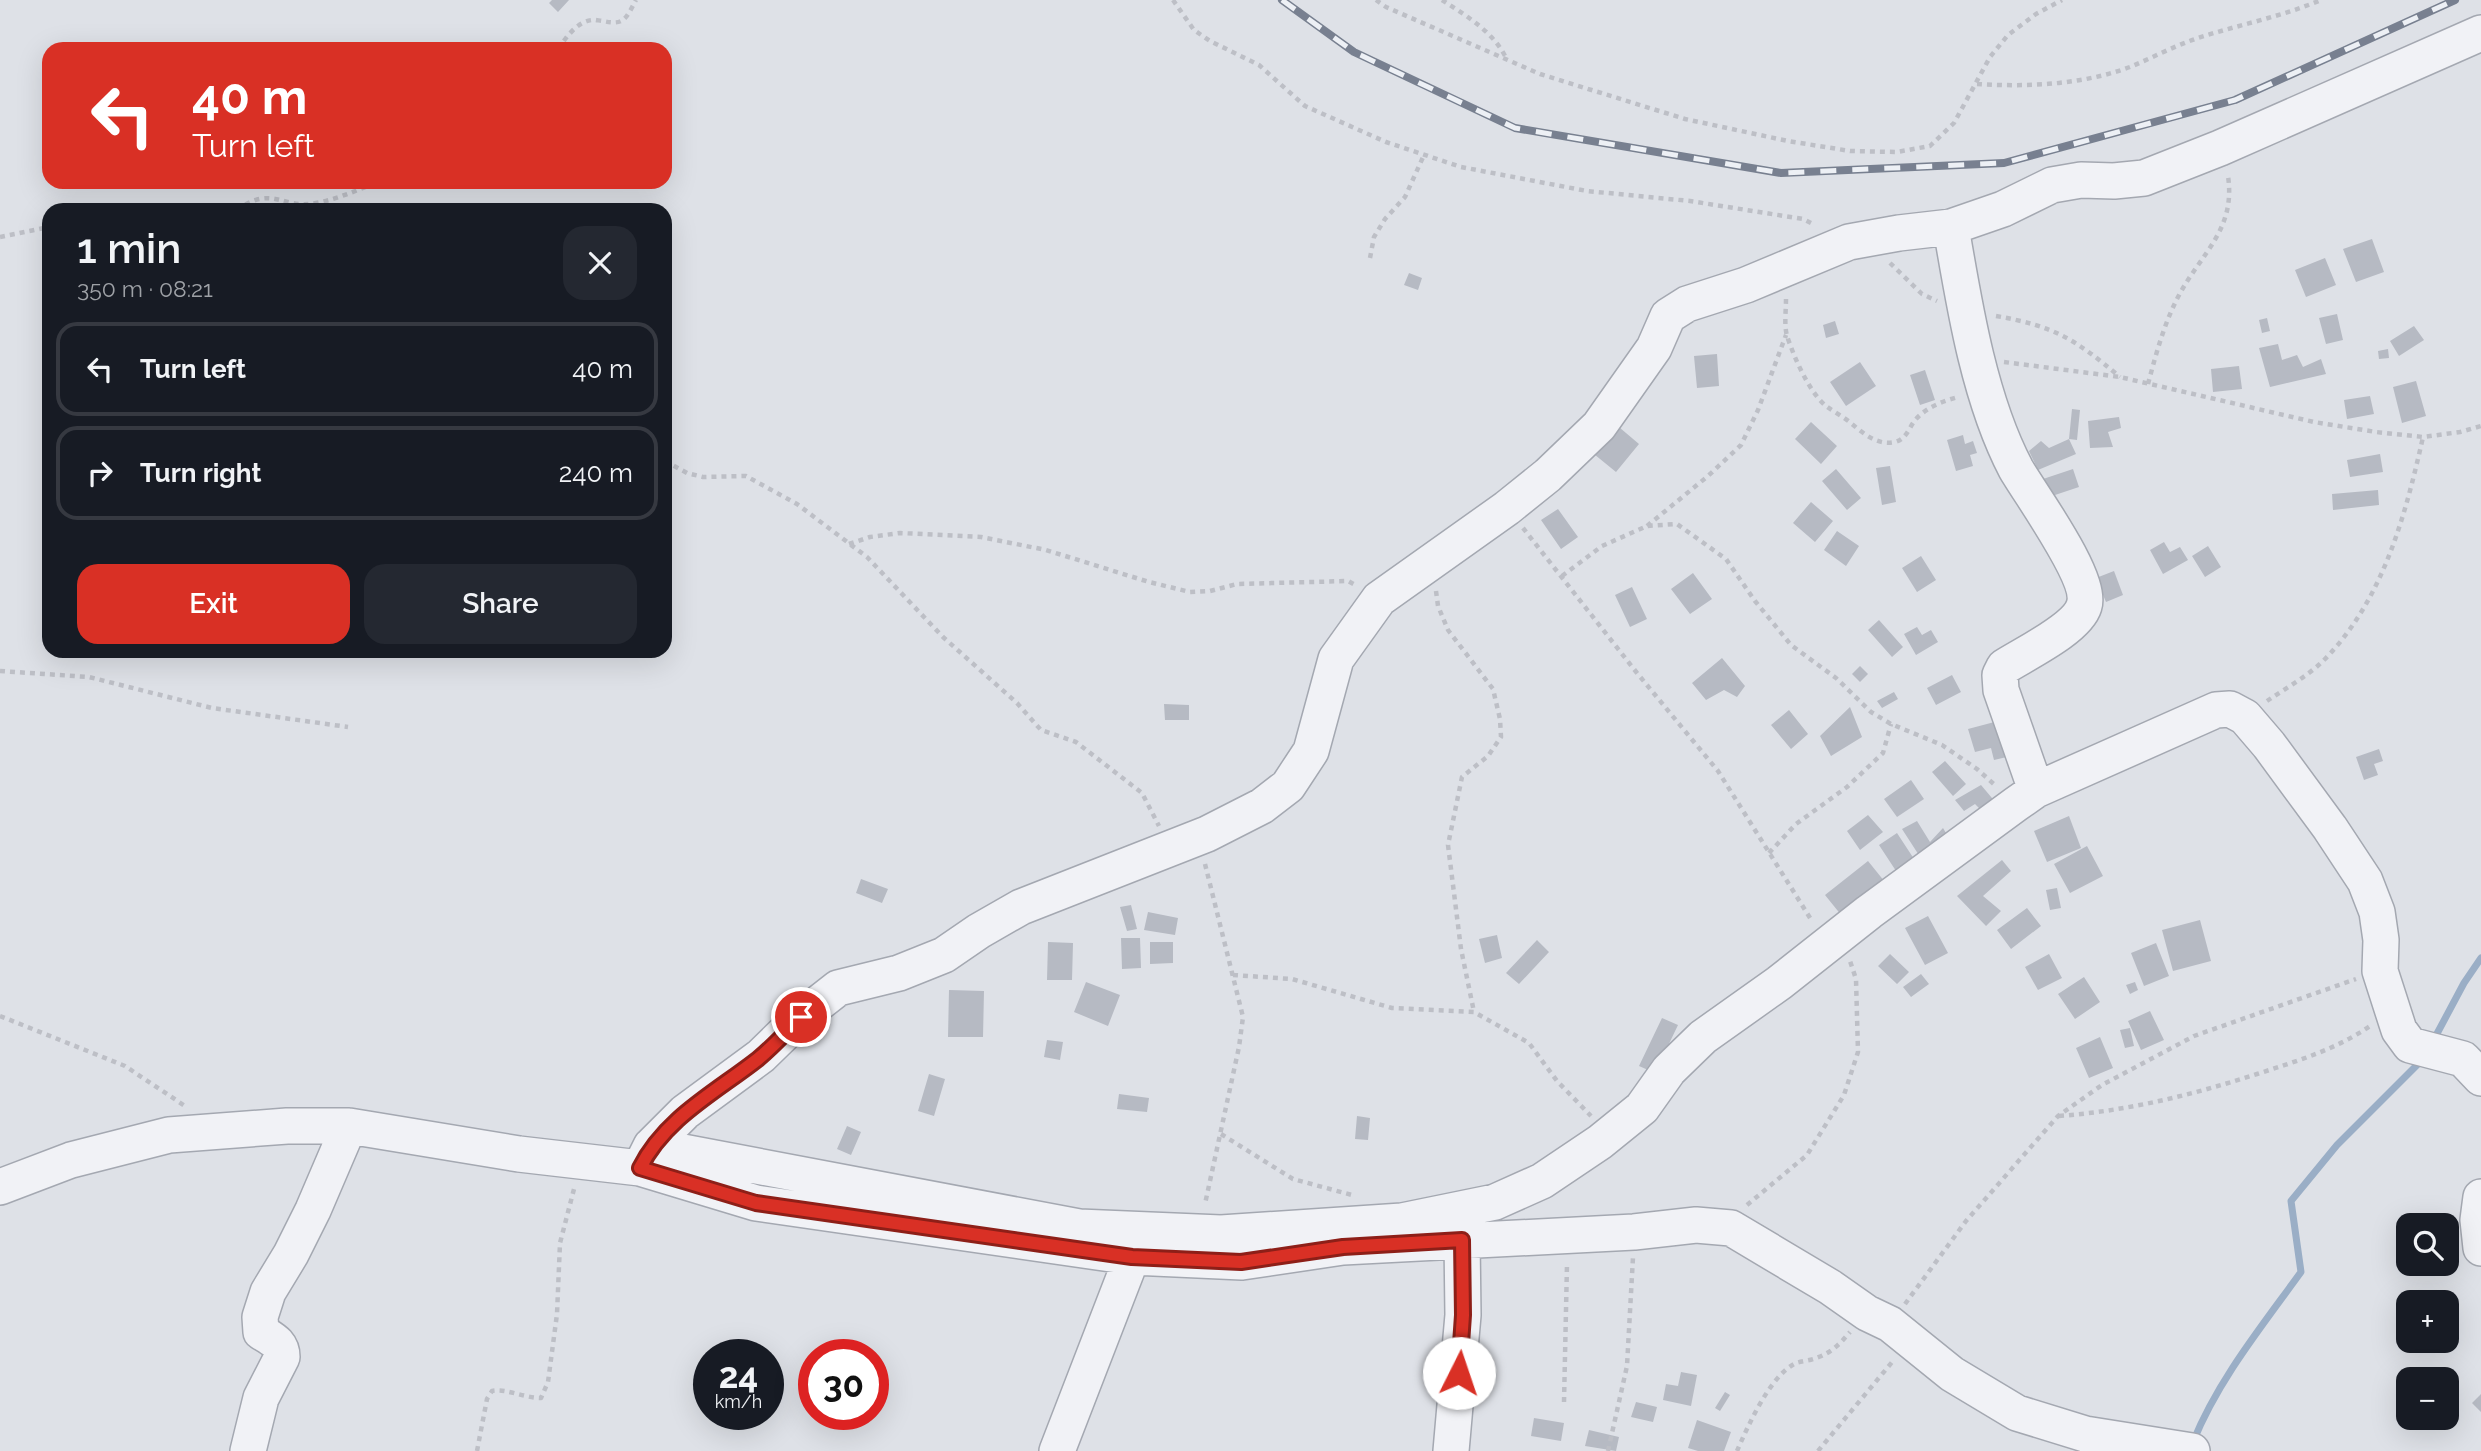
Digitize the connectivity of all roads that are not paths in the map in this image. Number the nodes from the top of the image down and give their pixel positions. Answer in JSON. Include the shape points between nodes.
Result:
{"nodes":[{"id":1,"x":2481,"y":33,"type":"edge"},
{"id":2,"x":1951,"y":227,"type":"junction"},
{"id":3,"x":2026,"y":797,"type":"junction"},
{"id":4,"x":2481,"y":1078,"type":"edge"},
{"id":5,"x":349,"y":1126,"type":"junction"},
{"id":6,"x":646,"y":1157,"type":"junction"},
{"id":7,"x":0,"y":1187,"type":"edge"},
{"id":8,"x":2481,"y":1197,"type":"edge"},
{"id":9,"x":1462,"y":1240,"type":"junction"},
{"id":10,"x":2481,"y":1248,"type":"edge"},
{"id":11,"x":1132,"y":1257,"type":"junction"},
{"id":12,"x":248,"y":1451,"type":"edge"},
{"id":13,"x":1057,"y":1451,"type":"edge"},
{"id":14,"x":1451,"y":1451,"type":"edge"},
{"id":15,"x":2192,"y":1451,"type":"edge"}],
"edges":[{"from":1,"to":2,"type":"street","via":[[2144,177],[2052,185]]},
{"from":2,"to":3,"type":"street","via":[[1966,310],[1998,427],[2084,591],[2084,606],[2071,623],[2004,667],[2000,675]]},
{"from":2,"to":6,"type":"street","via":[[1849,242],[1687,304],[1668,316],[1654,348],[1599,426],[1507,508],[1379,599],[1336,659],[1311,751],[1288,786],[1262,806],[1207,834],[1021,907],[944,955],[899,973],[838,988],[761,1056],[685,1112]]},
{"from":3,"to":4,"type":"street","via":[[2216,710],[2230,709],[2245,717],[2365,881],[2377,912],[2380,971],[2399,1030],[2410,1045],[2463,1059]]},
{"from":3,"to":6,"type":"street","via":[[1703,1037],[1669,1070],[1642,1108],[1609,1134],[1542,1181],[1495,1202],[1402,1221],[1220,1233],[1079,1227]]},
{"from":5,"to":6,"type":"street","via":[[581,1161]]},
{"from":5,"to":7,"type":"street","via":[[169,1135],[71,1160]]},
{"from":5,"to":12,"type":"street","via":[[260,1317],[261,1332],[278,1342],[282,1357],[261,1398]]},
{"from":6,"to":11,"type":"street","via":[[756,1203]]},
{"from":8,"to":10,"type":"street"},
{"from":9,"to":11,"type":"street","via":[[1343,1247],[1241,1262]]},
{"from":9,"to":14,"type":"street","via":[[1463,1315]]},
{"from":9,"to":15,"type":"street","via":[[1696,1225],[1731,1228],[1830,1287],[1952,1374],[2017,1413],[2085,1434]]},
{"from":11,"to":13,"type":"street"}]}
